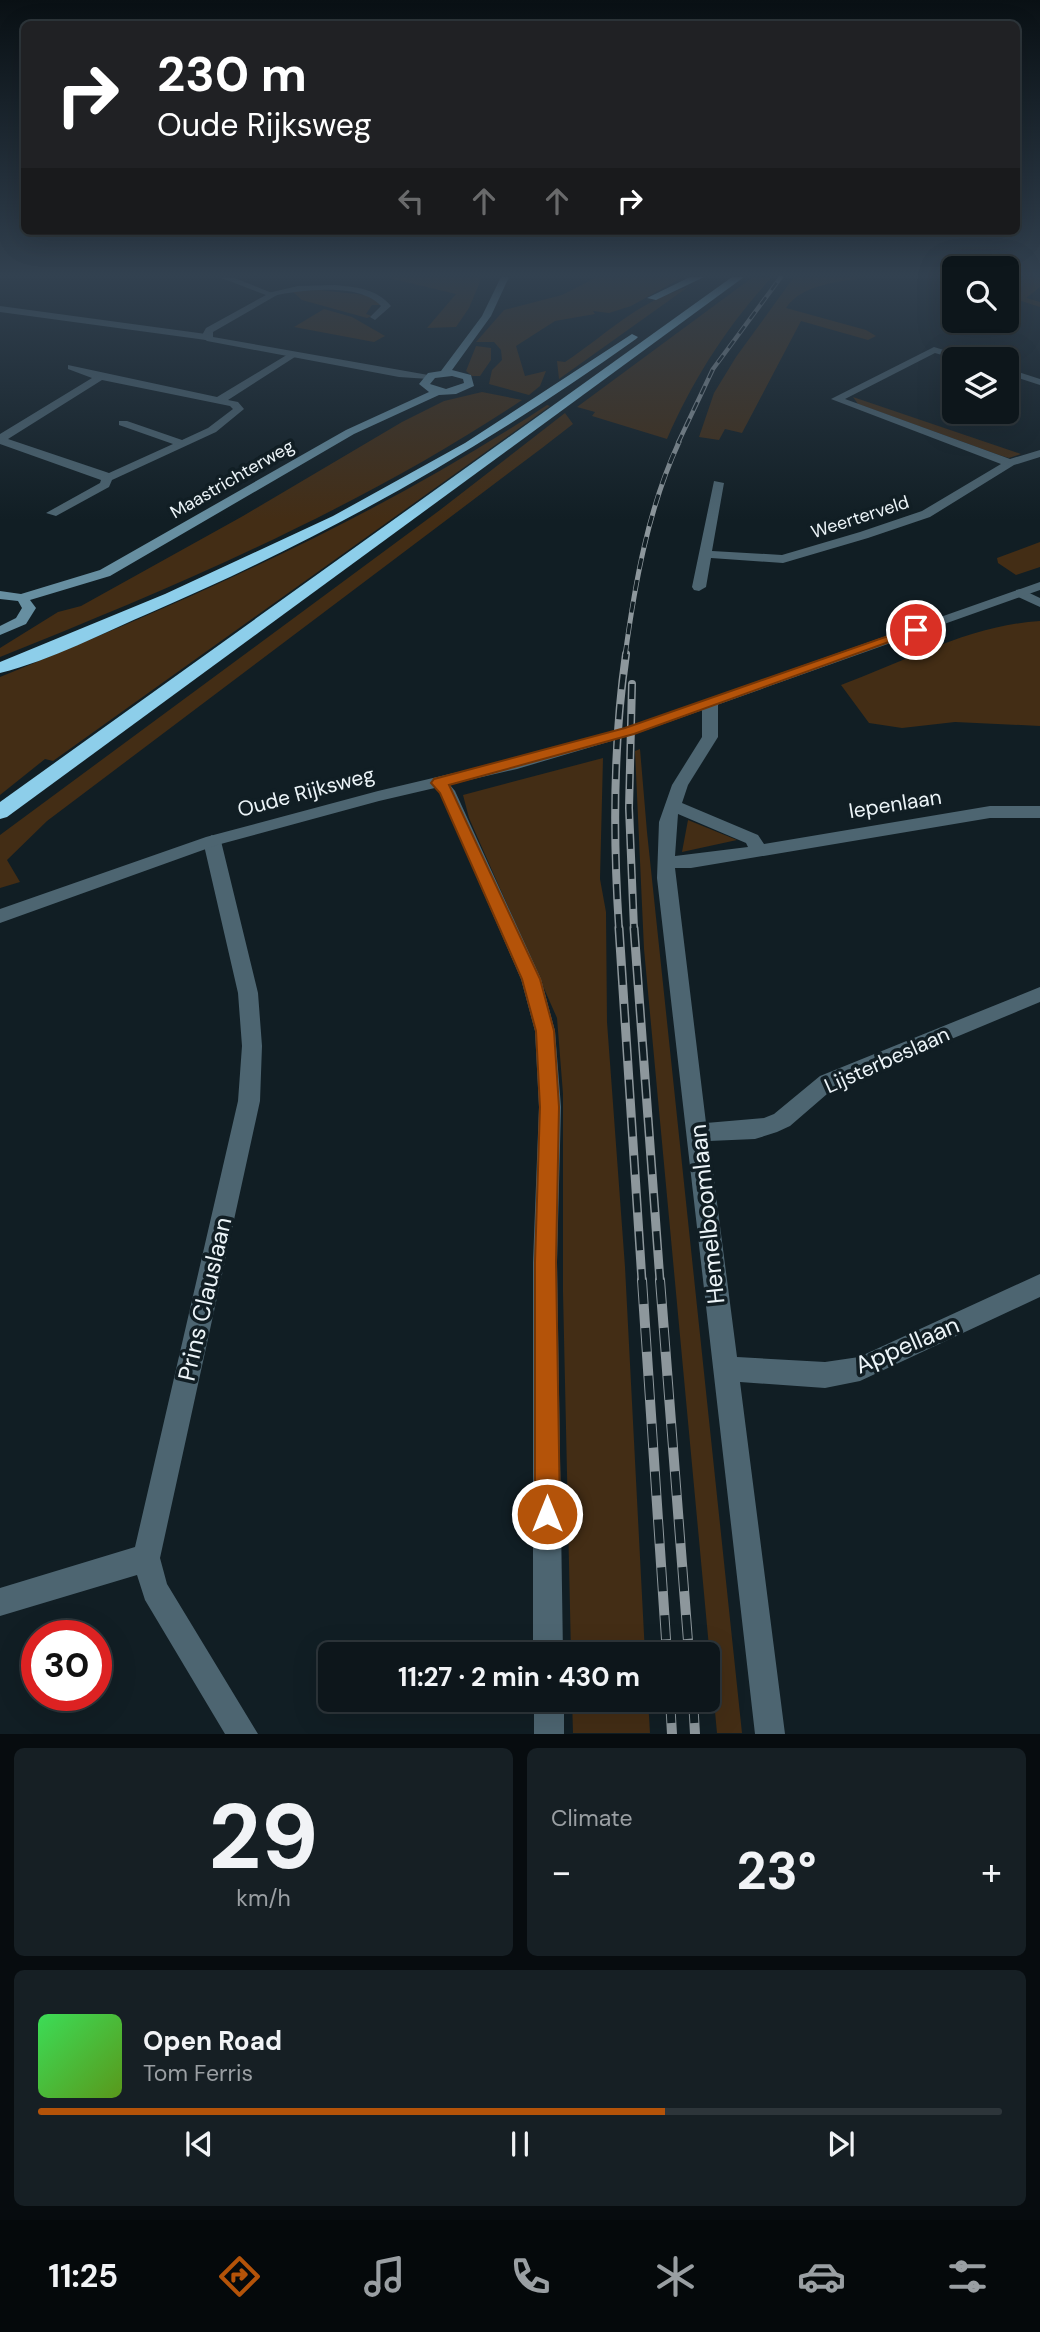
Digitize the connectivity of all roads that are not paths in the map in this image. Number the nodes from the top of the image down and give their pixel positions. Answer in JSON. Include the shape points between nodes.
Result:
{"nodes":[{"id":1,"x":288,"y":358,"type":"edge"},
{"id":2,"x":309,"y":358,"type":"edge"},
{"id":3,"x":455,"y":358,"type":"edge"},
{"id":4,"x":465,"y":358,"type":"edge"},
{"id":5,"x":604,"y":358,"type":"edge"},
{"id":6,"x":627,"y":358,"type":"edge"},
{"id":7,"x":918,"y":358,"type":"edge"},
{"id":8,"x":72,"y":368,"type":"dead end"},
{"id":9,"x":445,"y":373,"type":"junction"},
{"id":10,"x":459,"y":374,"type":"junction"},
{"id":11,"x":1019,"y":375,"type":"edge"},
{"id":12,"x":552,"y":376,"type":"dead end"},
{"id":13,"x":100,"y":377,"type":"junction"},
{"id":14,"x":1040,"y":382,"type":"edge"},
{"id":15,"x":430,"y":384,"type":"junction"},
{"id":16,"x":544,"y":400,"type":"junction"},
{"id":17,"x":219,"y":401,"type":"junction"},
{"id":18,"x":123,"y":423,"type":"dead end"},
{"id":19,"x":0,"y":440,"type":"edge"},
{"id":20,"x":184,"y":444,"type":"junction"},
{"id":21,"x":1040,"y":453,"type":"edge"},
{"id":22,"x":1010,"y":463,"type":"junction"},
{"id":23,"x":107,"y":477,"type":"junction"},
{"id":24,"x":718,"y":483,"type":"dead end"},
{"id":25,"x":52,"y":513,"type":"dead end"},
{"id":26,"x":706,"y":554,"type":"junction"},
{"id":27,"x":1040,"y":586,"type":"edge"},
{"id":28,"x":699,"y":587,"type":"dead end"},
{"id":29,"x":1021,"y":593,"type":"junction"},
{"id":30,"x":0,"y":595,"type":"edge"},
{"id":31,"x":25,"y":603,"type":"junction"},
{"id":32,"x":1040,"y":603,"type":"edge"},
{"id":33,"x":0,"y":631,"type":"edge"},
{"id":34,"x":1,"y":667,"type":"edge"},
{"id":35,"x":710,"y":704,"type":"junction"},
{"id":36,"x":439,"y":783,"type":"junction"},
{"id":37,"x":673,"y":806,"type":"junction"},
{"id":38,"x":0,"y":812,"type":"edge"},
{"id":39,"x":1040,"y":812,"type":"edge"},
{"id":40,"x":212,"y":841,"type":"junction"},
{"id":41,"x":758,"y":849,"type":"junction"},
{"id":42,"x":666,"y":862,"type":"junction"},
{"id":43,"x":0,"y":916,"type":"edge"},
{"id":44,"x":1040,"y":994,"type":"edge"},
{"id":45,"x":698,"y":1132,"type":"junction"},
{"id":46,"x":1040,"y":1285,"type":"edge"},
{"id":47,"x":725,"y":1369,"type":"junction"},
{"id":48,"x":146,"y":1558,"type":"junction"},
{"id":49,"x":0,"y":1602,"type":"edge"},
{"id":50,"x":548,"y":1642,"type":"edge"},
{"id":51,"x":549,"y":1712,"type":"edge"},
{"id":52,"x":243,"y":1734,"type":"edge"},
{"id":53,"x":549,"y":1734,"type":"edge"},
{"id":54,"x":770,"y":1734,"type":"edge"}],
"edges":[{"from":1,"to":17,"type":"street"},
{"from":2,"to":15,"type":"street"},
{"from":3,"to":9,"type":"main road"},
{"from":4,"to":10,"type":"main road"},
{"from":5,"to":16,"type":"highway"},
{"from":6,"to":38,"type":"highway"},
{"from":7,"to":22,"type":"street","via":[[836,399]]},
{"from":8,"to":13,"type":"street"},
{"from":9,"to":10,"type":"main road"},
{"from":9,"to":15,"type":"main road"},
{"from":10,"to":15,"type":"main road","via":[[470,380],[468,386],[454,391]]},
{"from":11,"to":14,"type":"street"},
{"from":12,"to":16,"type":"highway"},
{"from":13,"to":17,"type":"street"},
{"from":13,"to":19,"type":"street"},
{"from":15,"to":31,"type":"main road","name":"Maastrichterweg","via":[[387,414],[86,585]]},
{"from":16,"to":34,"type":"highway","via":[[331,522],[163,600]]},
{"from":17,"to":20,"type":"street","via":[[238,407],[238,413]]},
{"from":18,"to":20,"type":"street"},
{"from":19,"to":23,"type":"street"},
{"from":20,"to":23,"type":"street"},
{"from":21,"to":22,"type":"street","name":"Weerterveld"},
{"from":22,"to":26,"type":"street","name":"Weerterveld","via":[[926,514],[818,549],[783,559]]},
{"from":23,"to":25,"type":"street","via":[[105,485]]},
{"from":24,"to":26,"type":"street"},
{"from":26,"to":28,"type":"street"},
{"from":27,"to":29,"type":"street","name":"Oude Rijksweg"},
{"from":29,"to":32,"type":"street"},
{"from":29,"to":35,"type":"street","name":"Oude Rijksweg"},
{"from":30,"to":31,"type":"main road"},
{"from":31,"to":33,"type":"main road","via":[[21,621]]},
{"from":35,"to":36,"type":"street","name":"Oude Rijksweg"},
{"from":35,"to":37,"type":"street","name":"Hemelboomlaan","via":[[710,737],[680,785]]},
{"from":36,"to":40,"type":"street","name":"Oude Rijksweg"},
{"from":36,"to":50,"type":"street","via":[[447,791],[531,979],[545,1031],[550,1107],[545,1262]]},
{"from":37,"to":41,"type":"street","via":[[752,839]]},
{"from":37,"to":42,"type":"street","name":"Hemelboomlaan","via":[[667,822]]},
{"from":39,"to":41,"type":"street","name":"Iepenlaan","via":[[990,812]]},
{"from":40,"to":43,"type":"street","name":"Oude Rijksweg"},
{"from":40,"to":48,"type":"street","name":"Prins Clauslaan","via":[[248,993],[252,1046],[249,1101]]},
{"from":41,"to":42,"type":"street","name":"Iepenlaan"},
{"from":42,"to":45,"type":"street","name":"Hemelboomlaan"},
{"from":44,"to":45,"type":"street","name":"Lijsterbeslaan","via":[[827,1082],[769,1126]]},
{"from":45,"to":47,"type":"street","name":"Hemelboomlaan"},
{"from":46,"to":47,"type":"street","name":"Appellaan","via":[[860,1369],[825,1375]]},
{"from":47,"to":54,"type":"street","name":"Hemelboomlaan"},
{"from":48,"to":49,"type":"street"},
{"from":48,"to":52,"type":"street","name":"Prins Clauslaan","via":[[155,1590]]},
{"from":51,"to":53,"type":"street"}]}
